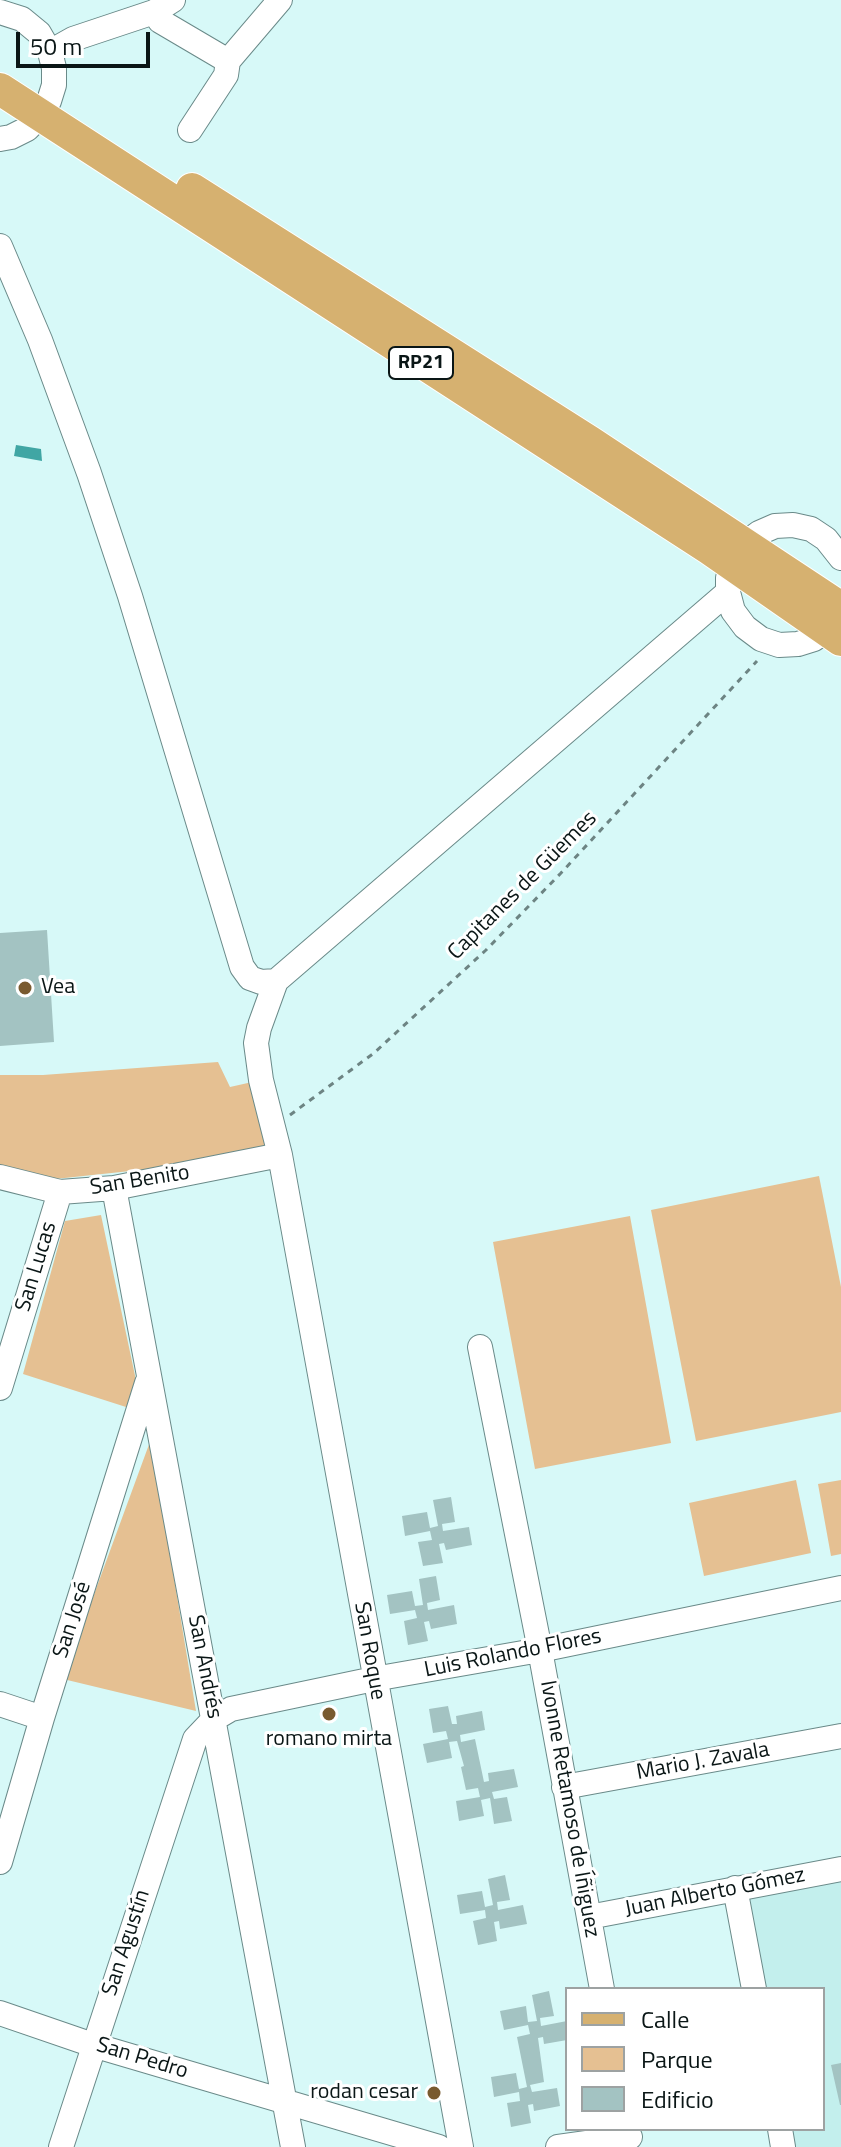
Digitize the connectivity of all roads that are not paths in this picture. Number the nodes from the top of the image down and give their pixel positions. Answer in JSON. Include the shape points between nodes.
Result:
{"nodes":[{"id":1,"x":280,"y":0,"type":"edge"},
{"id":2,"x":164,"y":6,"type":"edge"},
{"id":3,"x":0,"y":12,"type":"edge"},
{"id":4,"x":50,"y":52,"type":"junction"},
{"id":5,"x":228,"y":61,"type":"junction"},
{"id":6,"x":0,"y":70,"type":"edge"},
{"id":7,"x":0,"y":89,"type":"edge"},
{"id":8,"x":45,"y":109,"type":"junction"},
{"id":9,"x":190,"y":130,"type":"dead end"},
{"id":10,"x":4,"y":145,"type":"edge"},
{"id":11,"x":0,"y":246,"type":"edge"},
{"id":12,"x":840,"y":553,"type":"edge"},
{"id":13,"x":735,"y":567,"type":"junction"},
{"id":14,"x":838,"y":623,"type":"edge"},
{"id":15,"x":276,"y":981,"type":"junction"},
{"id":16,"x":280,"y":1155,"type":"junction"},
{"id":17,"x":0,"y":1177,"type":"edge"},
{"id":18,"x":114,"y":1188,"type":"junction"},
{"id":19,"x":60,"y":1192,"type":"junction"},
{"id":20,"x":480,"y":1347,"type":"dead end"},
{"id":21,"x":149,"y":1378,"type":"junction"},
{"id":22,"x":0,"y":1388,"type":"edge"},
{"id":23,"x":841,"y":1588,"type":"edge"},
{"id":24,"x":540,"y":1650,"type":"junction"},
{"id":25,"x":374,"y":1679,"type":"junction"},
{"id":26,"x":0,"y":1704,"type":"edge"},
{"id":27,"x":42,"y":1718,"type":"junction"},
{"id":28,"x":214,"y":1719,"type":"junction"},
{"id":29,"x":841,"y":1736,"type":"edge"},
{"id":30,"x":195,"y":1739,"type":"joint"},
{"id":31,"x":564,"y":1787,"type":"junction"},
{"id":32,"x":1,"y":1859,"type":"edge"},
{"id":33,"x":841,"y":1869,"type":"edge"},
{"id":34,"x":735,"y":1888,"type":"junction"},
{"id":35,"x":589,"y":1917,"type":"junction"},
{"id":36,"x":602,"y":1987,"type":"edge"},
{"id":37,"x":754,"y":1987,"type":"edge"},
{"id":38,"x":0,"y":2013,"type":"edge"},
{"id":39,"x":93,"y":2045,"type":"junction"},
{"id":40,"x":284,"y":2101,"type":"junction"},
{"id":41,"x":630,"y":2138,"type":"edge"},
{"id":42,"x":61,"y":2147,"type":"edge"},
{"id":43,"x":293,"y":2147,"type":"edge"},
{"id":44,"x":439,"y":2147,"type":"edge"},
{"id":45,"x":461,"y":2147,"type":"edge"},
{"id":46,"x":558,"y":2147,"type":"edge"}],
"edges":[{"from":1,"to":5,"type":"street"},
{"from":2,"to":4,"type":"street"},
{"from":2,"to":5,"type":"street","via":[[160,21]]},
{"from":3,"to":4,"type":"street","via":[[22,19]]},
{"from":4,"to":8,"type":"street","via":[[54,85]]},
{"from":5,"to":9,"type":"street","via":[[226,75]]},
{"from":6,"to":8,"type":"main road","number":"RP21"},
{"from":7,"to":8,"type":"main road","number":"RP21"},
{"from":8,"to":10,"type":"street"},
{"from":8,"to":13,"type":"main road","number":"RP21","via":[[286,247]]},
{"from":11,"to":15,"type":"street","via":[[89,473],[242,967],[250,978]]},
{"from":12,"to":13,"type":"street","via":[[811,529],[775,526],[759,533]]},
{"from":13,"to":14,"type":"main road","number":"RP21"},
{"from":13,"to":14,"type":"street","via":[[733,611],[761,639],[798,644]]},
{"from":13,"to":15,"type":"street"},
{"from":15,"to":16,"type":"street","name":"San Roque","via":[[256,1043]]},
{"from":16,"to":18,"type":"street","name":"San Benito"},
{"from":16,"to":25,"type":"street","name":"San Roque"},
{"from":17,"to":19,"type":"street","name":"San Benito"},
{"from":18,"to":19,"type":"street","name":"San Benito"},
{"from":18,"to":21,"type":"street","name":"San Andrés"},
{"from":19,"to":22,"type":"street","name":"San Lucas"},
{"from":20,"to":24,"type":"street","name":"Ivonne Retamoso de Íñiguez"},
{"from":21,"to":27,"type":"street","name":"San José"},
{"from":21,"to":28,"type":"street","name":"San Andrés"},
{"from":23,"to":24,"type":"street","name":"Luis Rolando Flores"},
{"from":24,"to":25,"type":"street","name":"Luis Rolando Flores"},
{"from":24,"to":31,"type":"street","name":"Ivonne Retamoso de Íñiguez"},
{"from":25,"to":28,"type":"street","name":"Luis Rolando Flores","via":[[231,1709]]},
{"from":25,"to":45,"type":"street","name":"San Roque"},
{"from":26,"to":27,"type":"street"},
{"from":27,"to":32,"type":"street","name":"San José"},
{"from":28,"to":30,"type":"street","name":"Luis Rolando Flores"},
{"from":28,"to":40,"type":"street","name":"San Andrés"},
{"from":29,"to":31,"type":"street","name":"Mario J. Zavala"},
{"from":30,"to":39,"type":"street","name":"San Agustín"},
{"from":31,"to":35,"type":"street","name":"Ivonne Retamoso de Íñiguez"},
{"from":33,"to":34,"type":"street","name":"Juan Alberto Gómez"},
{"from":34,"to":35,"type":"street","name":"Juan Alberto Gómez"},
{"from":34,"to":37,"type":"street"},
{"from":35,"to":36,"type":"street","name":"Ivonne Retamoso de Íñiguez"},
{"from":38,"to":39,"type":"street","name":"San Pedro"},
{"from":39,"to":40,"type":"street","name":"San Pedro"},
{"from":39,"to":42,"type":"street","name":"San Agustín"},
{"from":40,"to":43,"type":"street","name":"San Andrés"},
{"from":40,"to":44,"type":"street","name":"San Pedro"},
{"from":41,"to":46,"type":"street"}]}
